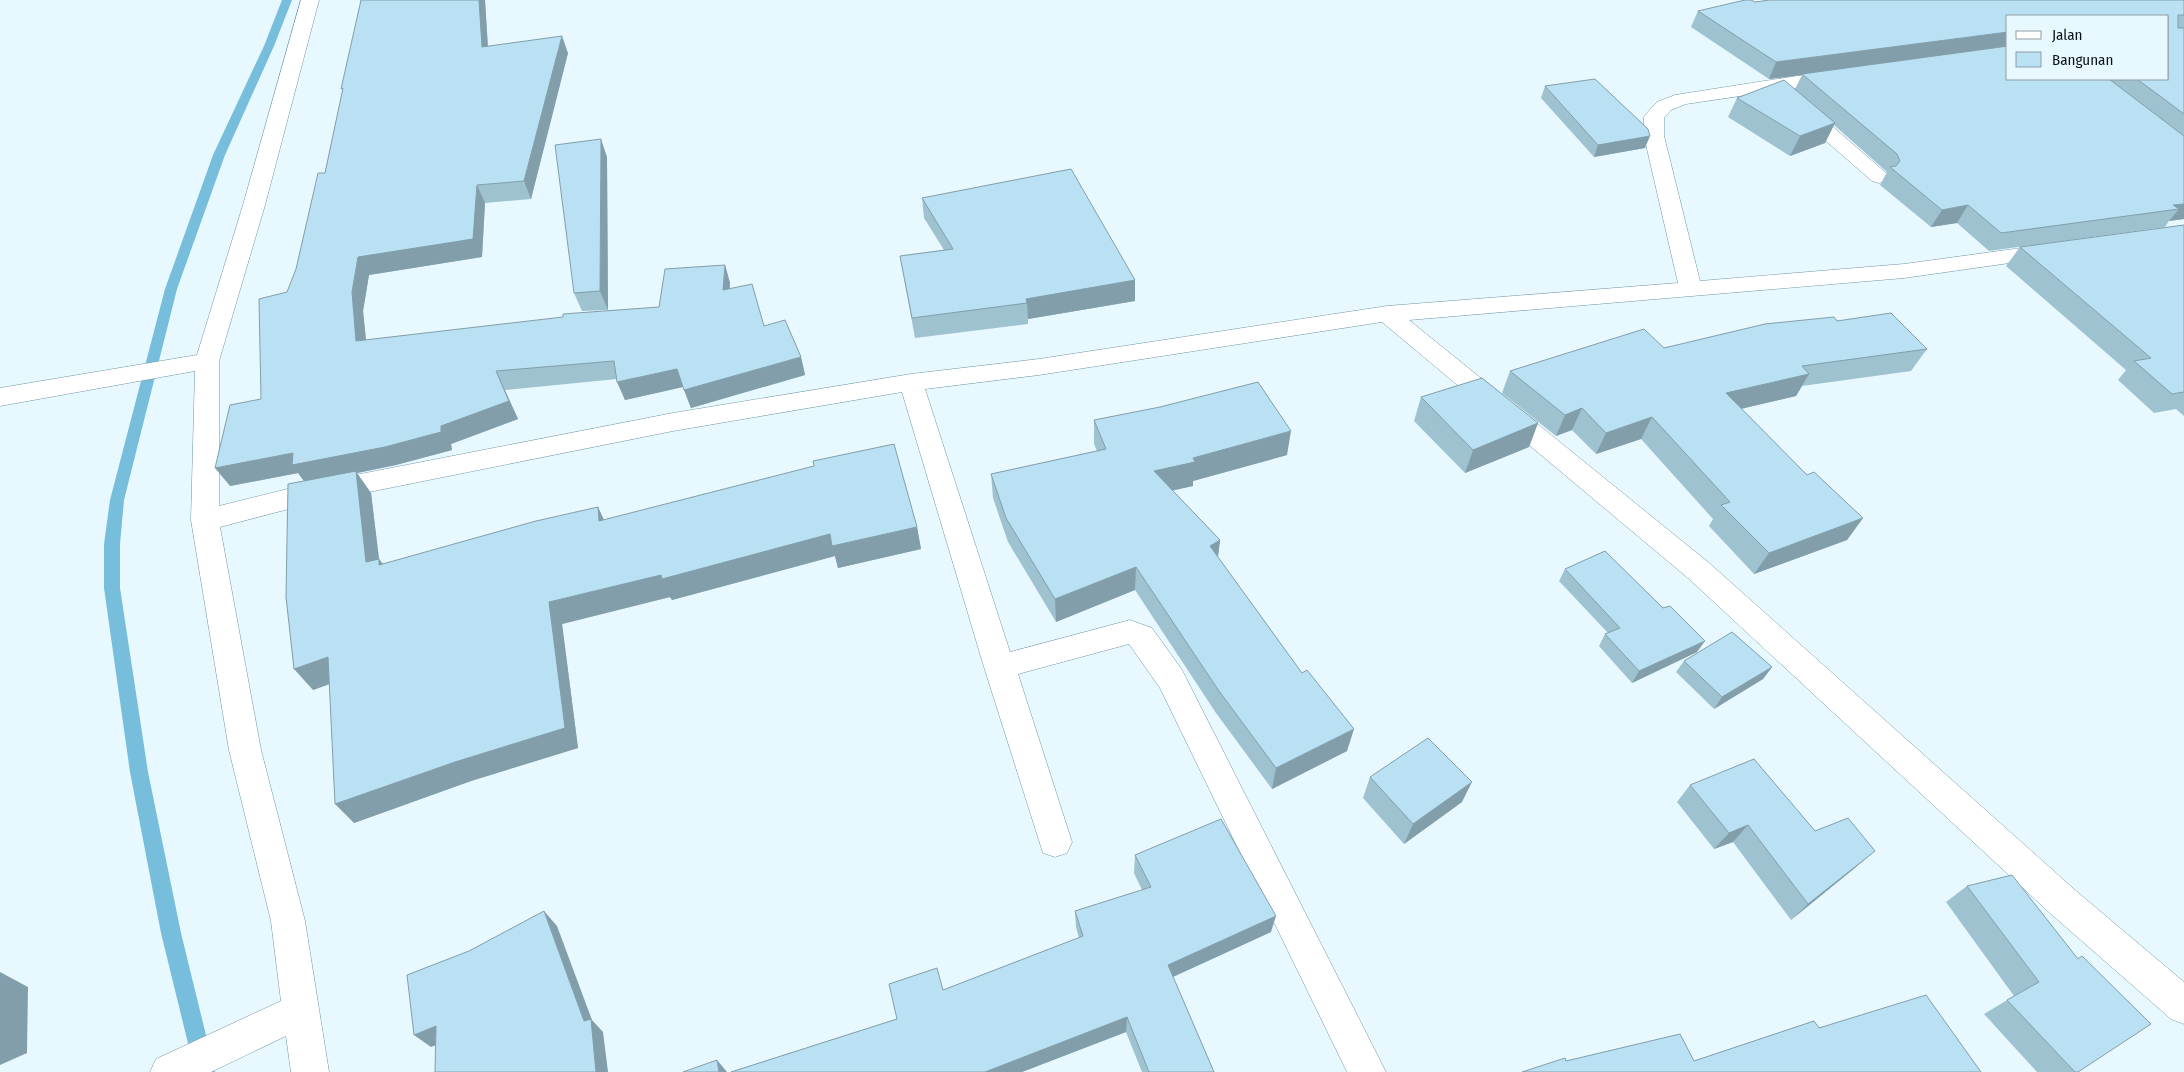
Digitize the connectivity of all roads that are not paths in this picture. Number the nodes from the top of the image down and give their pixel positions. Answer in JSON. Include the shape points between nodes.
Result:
{"nodes":[{"id":1,"x":310,"y":0,"type":"edge"},
{"id":2,"x":1852,"y":74,"type":"edge"},
{"id":3,"x":1772,"y":85,"type":"junction"},
{"id":4,"x":1879,"y":177,"type":"dead end"},
{"id":5,"x":2078,"y":248,"type":"edge"},
{"id":6,"x":1691,"y":289,"type":"junction"},
{"id":7,"x":1387,"y":314,"type":"junction"},
{"id":8,"x":207,"y":361,"type":"junction"},
{"id":9,"x":911,"y":382,"type":"junction"},
{"id":10,"x":0,"y":397,"type":"edge"},
{"id":11,"x":204,"y":520,"type":"junction"},
{"id":12,"x":999,"y":667,"type":"junction"},
{"id":13,"x":1055,"y":842,"type":"dead end"},
{"id":14,"x":2184,"y":1006,"type":"edge"},
{"id":15,"x":300,"y":1011,"type":"junction"},
{"id":16,"x":169,"y":1072,"type":"edge"},
{"id":17,"x":310,"y":1072,"type":"edge"},
{"id":18,"x":1367,"y":1072,"type":"edge"}],
"edges":[{"from":1,"to":8,"type":"street"},
{"from":2,"to":3,"type":"street"},
{"from":3,"to":4,"type":"street"},
{"from":3,"to":6,"type":"street","via":[[1682,99],[1664,106],[1654,117],[1654,136]]},
{"from":5,"to":6,"type":"street","via":[[1904,271]]},
{"from":6,"to":7,"type":"street"},
{"from":7,"to":9,"type":"street","via":[[1039,367]]},
{"from":7,"to":14,"type":"street","via":[[1698,570],[2063,902]]},
{"from":8,"to":10,"type":"street"},
{"from":8,"to":11,"type":"street"},
{"from":9,"to":11,"type":"street","via":[[654,426],[304,495]]},
{"from":9,"to":12,"type":"street"},
{"from":11,"to":15,"type":"street","via":[[245,750],[288,921]]},
{"from":12,"to":13,"type":"street"},
{"from":12,"to":18,"type":"street","via":[[1130,632],[1142,637],[1171,679]]},
{"from":15,"to":16,"type":"street"},
{"from":15,"to":17,"type":"street"}]}
